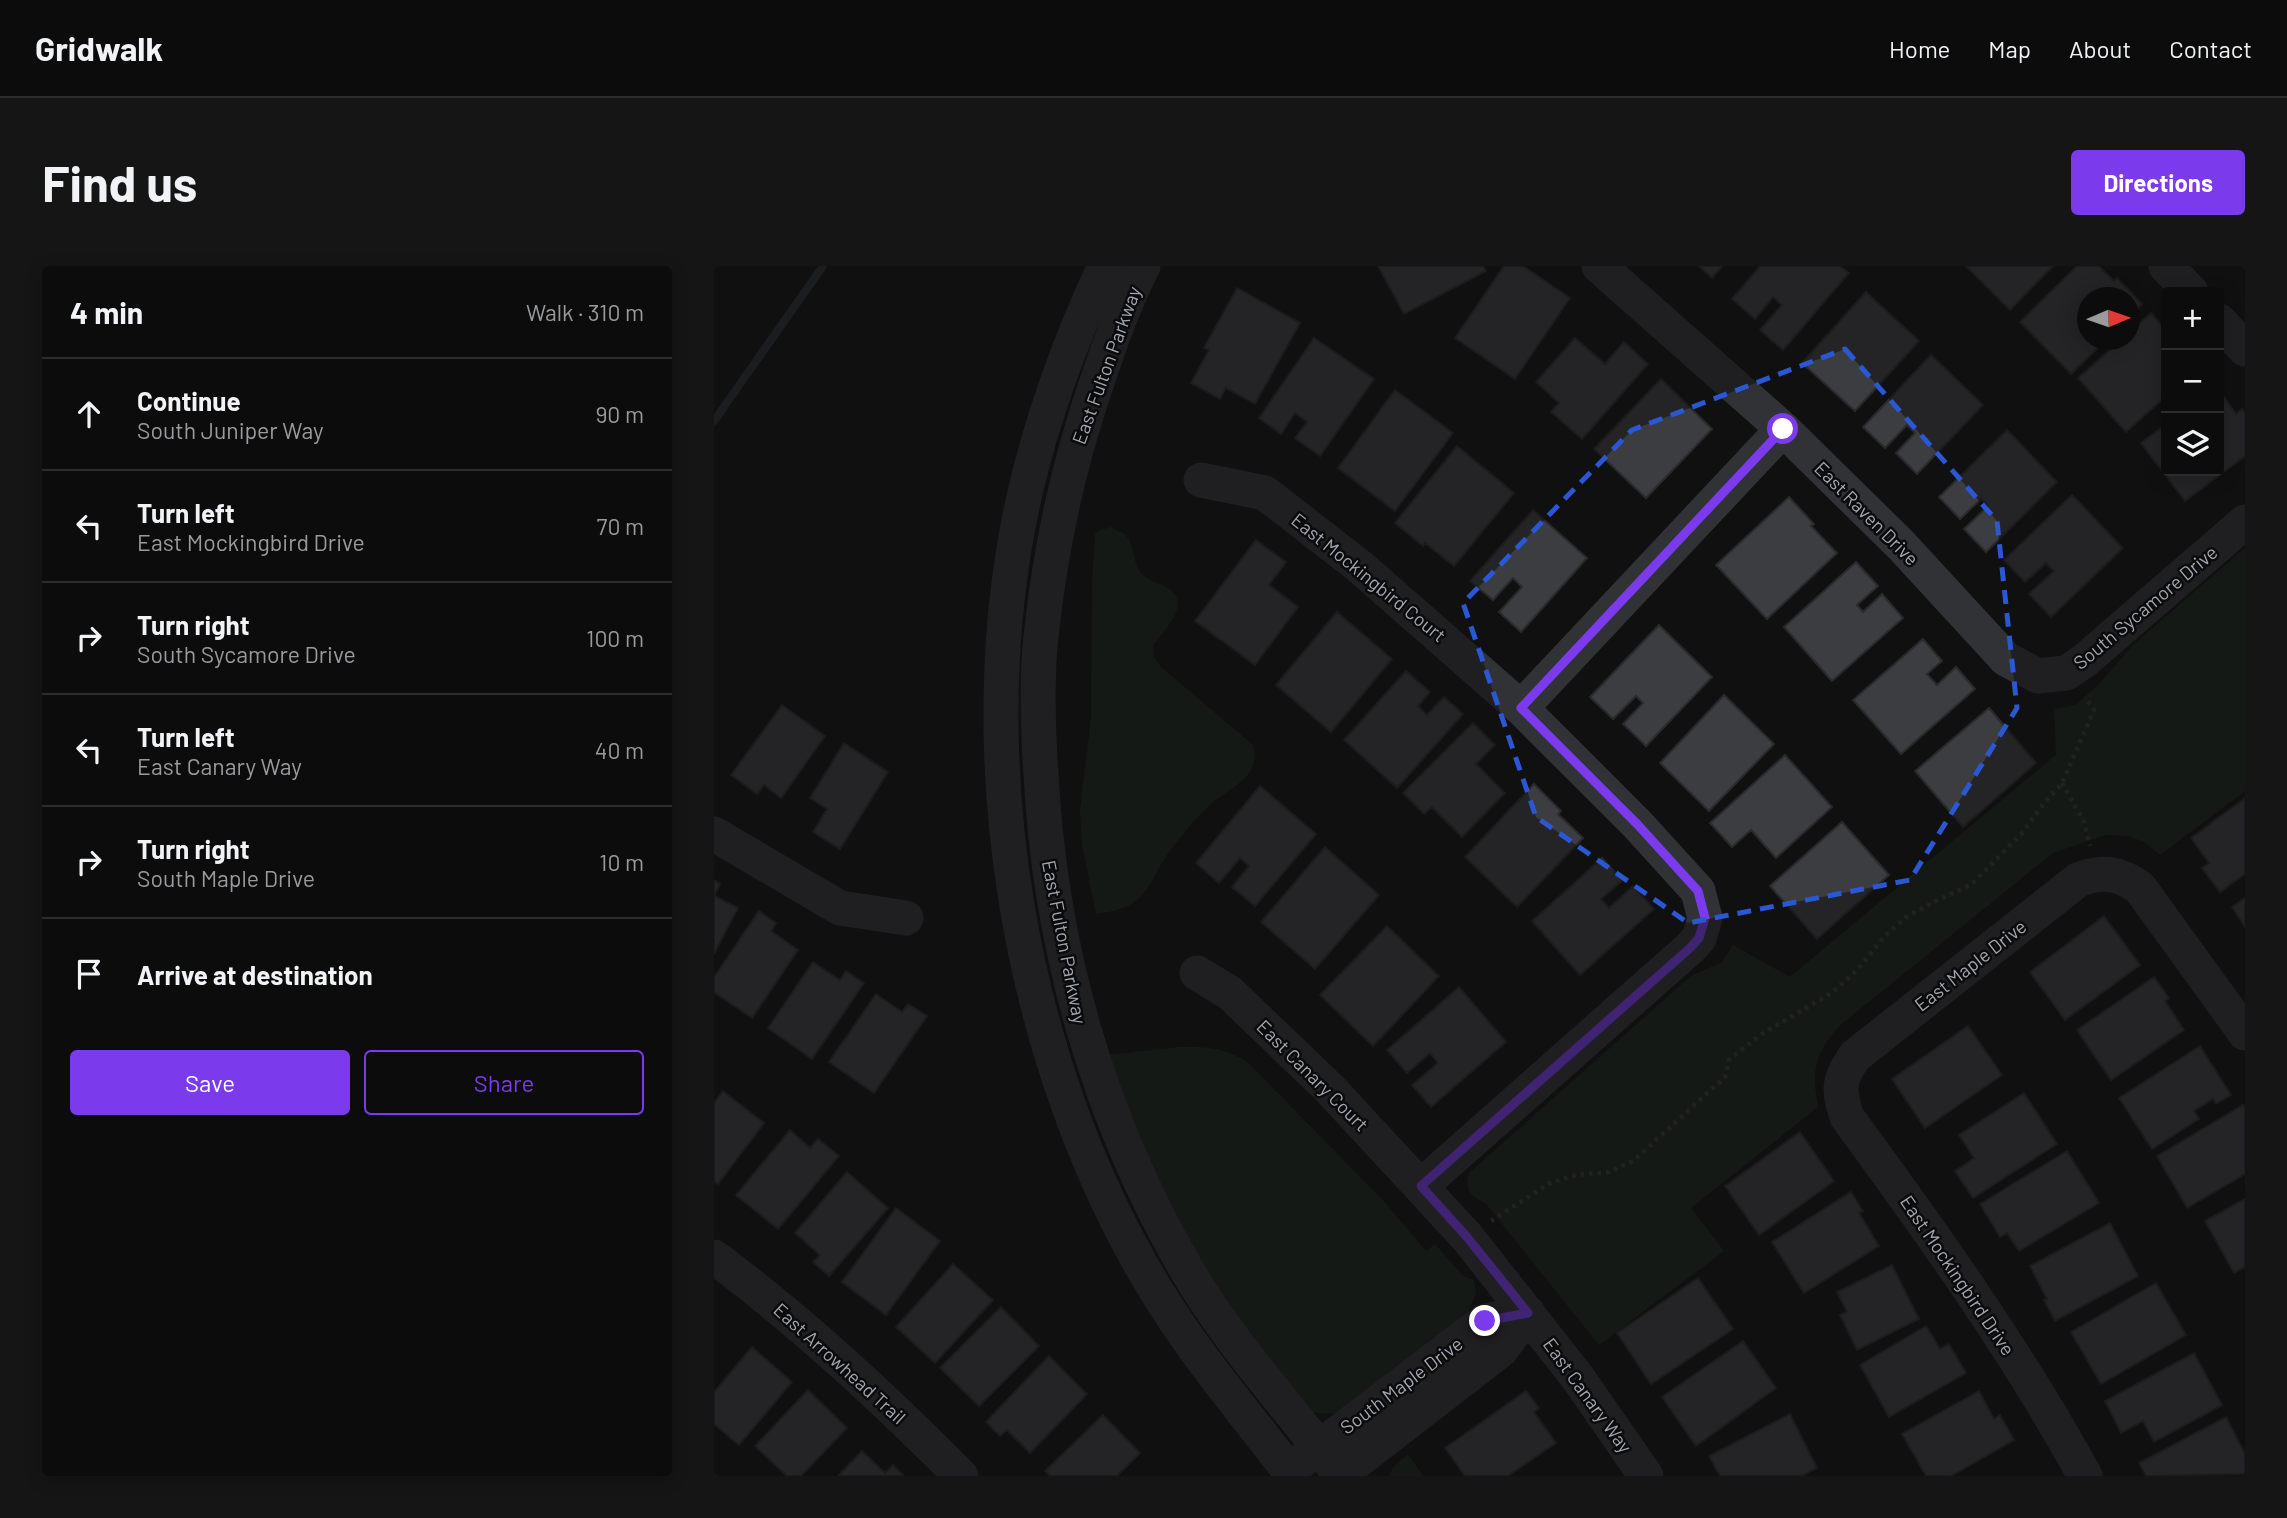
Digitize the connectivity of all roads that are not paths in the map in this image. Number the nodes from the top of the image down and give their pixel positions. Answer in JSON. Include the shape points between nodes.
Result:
{"nodes":[{"id":1,"x":1105,"y":266,"type":"edge"},
{"id":2,"x":1143,"y":266,"type":"edge"},
{"id":3,"x":1600,"y":266,"type":"edge"},
{"id":4,"x":2166,"y":266,"type":"edge"},
{"id":5,"x":2186,"y":287,"type":"edge"},
{"id":6,"x":2224,"y":326,"type":"edge"},
{"id":7,"x":2245,"y":349,"type":"edge"},
{"id":8,"x":1783,"y":429,"type":"junction"},
{"id":9,"x":1201,"y":480,"type":"dead end"},
{"id":10,"x":2245,"y":522,"type":"edge"},
{"id":11,"x":2052,"y":675,"type":"joint"},
{"id":12,"x":1521,"y":708,"type":"junction"},
{"id":13,"x":714,"y":834,"type":"edge"},
{"id":14,"x":906,"y":918,"type":"dead end"},
{"id":15,"x":1197,"y":973,"type":"dead end"},
{"id":16,"x":2245,"y":1033,"type":"edge"},
{"id":17,"x":1843,"y":1073,"type":"joint"},
{"id":18,"x":1421,"y":1186,"type":"junction"},
{"id":19,"x":714,"y":1257,"type":"edge"},
{"id":20,"x":1528,"y":1313,"type":"junction"},
{"id":21,"x":1318,"y":1446,"type":"junction"},
{"id":22,"x":2074,"y":1472,"type":"edge"},
{"id":23,"x":1288,"y":1474,"type":"edge"},
{"id":24,"x":1340,"y":1475,"type":"edge"},
{"id":25,"x":961,"y":1476,"type":"edge"},
{"id":26,"x":1646,"y":1476,"type":"edge"}],
"edges":[{"from":1,"to":23,"type":"street","name":"East Fulton Parkway","via":[[1052,395],[1024,494],[1009,587],[1002,678],[1009,858],[1020,930],[1045,1032],[1082,1139],[1118,1222],[1154,1288]]},
{"from":2,"to":21,"type":"street","name":"East Fulton Parkway","via":[[1127,298],[1074,453],[1053,550],[1041,639],[1038,721],[1050,886],[1090,1051],[1163,1227],[1224,1326]]},
{"from":3,"to":8,"type":"street","name":"East Raven Drive"},
{"from":4,"to":5,"type":"street"},
{"from":6,"to":7,"type":"street"},
{"from":8,"to":11,"type":"street","name":"East Raven Drive","via":[[2006,659]]},
{"from":8,"to":12,"type":"street"},
{"from":9,"to":12,"type":"street","name":"East Mockingbird Court","via":[[1265,493],[1359,566]]},
{"from":10,"to":11,"type":"street","name":"South Sycamore Drive","via":[[2084,661]]},
{"from":12,"to":18,"type":"street","via":[[1698,891],[1705,918],[1699,938],[1690,948]]},
{"from":13,"to":14,"type":"street","via":[[840,908]]},
{"from":15,"to":18,"type":"street","name":"East Canary Court","via":[[1230,993],[1330,1089]]},
{"from":16,"to":17,"type":"street","name":"East Maple Drive","via":[[2140,888],[2126,877],[2099,873],[2078,880],[1855,1056]]},
{"from":17,"to":22,"type":"street","name":"East Mockingbird Drive","via":[[1840,1095],[1847,1117],[1945,1252],[2036,1393]]},
{"from":18,"to":20,"type":"street","name":"East Canary Way"},
{"from":19,"to":25,"type":"street","name":"East Arrowhead Trail","via":[[867,1383]]},
{"from":20,"to":21,"type":"street","name":"South Maple Drive","via":[[1485,1321]]},
{"from":20,"to":24,"type":"street","name":"South Maple Drive","via":[[1501,1350]]},
{"from":20,"to":26,"type":"street","name":"East Canary Way"},
{"from":21,"to":23,"type":"street","name":"South Maple Drive"},
{"from":21,"to":24,"type":"street","name":"East Fulton Parkway"}]}
